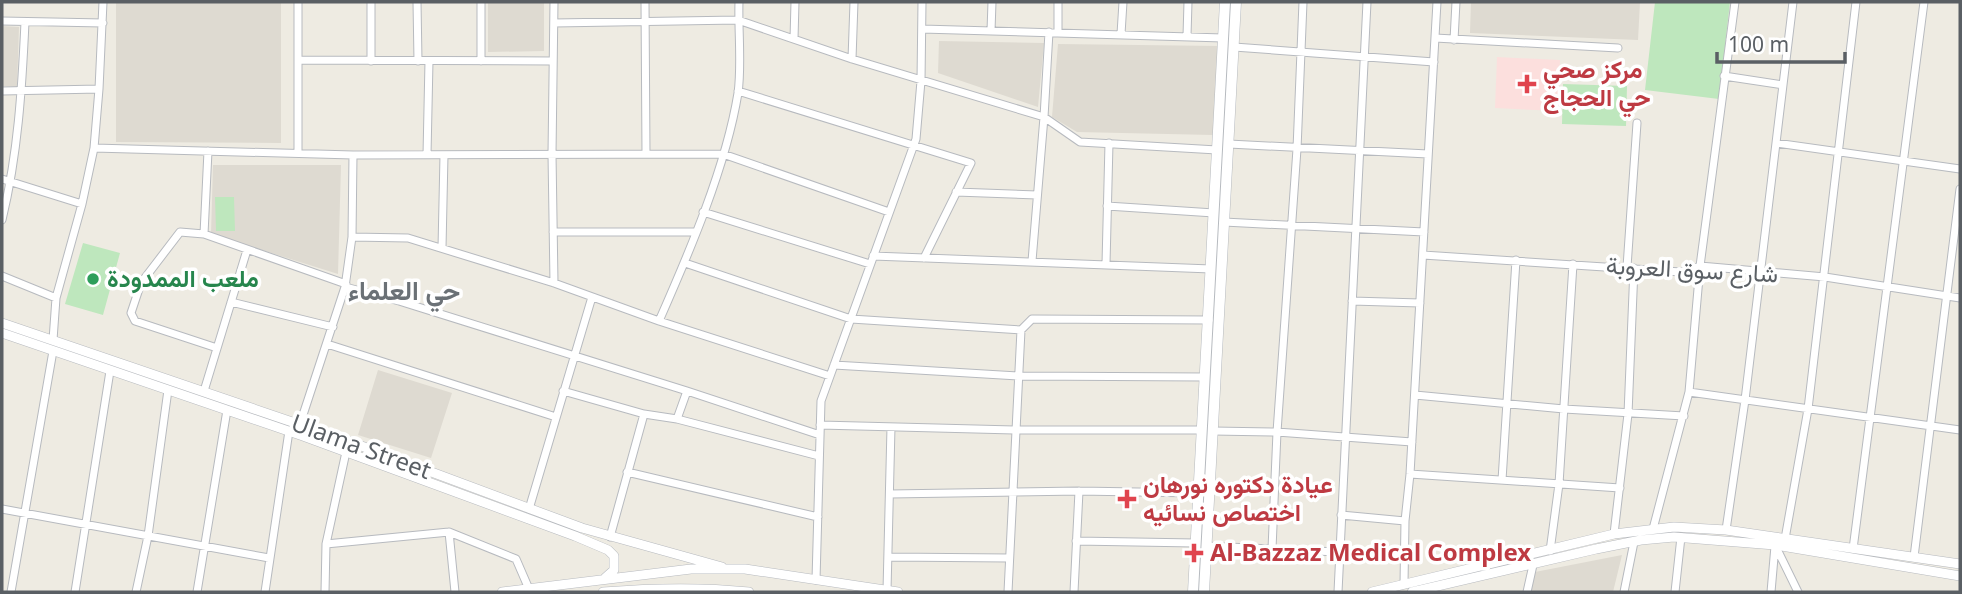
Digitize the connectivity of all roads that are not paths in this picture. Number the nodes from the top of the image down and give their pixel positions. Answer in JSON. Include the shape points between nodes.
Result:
{"nodes":[{"id":1,"x":103,"y":2,"type":"edge"},
{"id":2,"x":298,"y":2,"type":"edge"},
{"id":3,"x":371,"y":2,"type":"edge"},
{"id":4,"x":417,"y":2,"type":"edge"},
{"id":5,"x":481,"y":2,"type":"edge"},
{"id":6,"x":554,"y":2,"type":"edge"},
{"id":7,"x":645,"y":2,"type":"edge"},
{"id":8,"x":739,"y":2,"type":"edge"},
{"id":9,"x":795,"y":2,"type":"edge"},
{"id":10,"x":854,"y":2,"type":"edge"},
{"id":11,"x":922,"y":2,"type":"edge"},
{"id":12,"x":992,"y":2,"type":"edge"},
{"id":13,"x":1058,"y":2,"type":"edge"},
{"id":14,"x":1123,"y":2,"type":"edge"},
{"id":15,"x":1188,"y":2,"type":"edge"},
{"id":16,"x":1225,"y":2,"type":"edge"},
{"id":17,"x":1236,"y":2,"type":"edge"},
{"id":18,"x":1303,"y":2,"type":"edge"},
{"id":19,"x":1367,"y":2,"type":"edge"},
{"id":20,"x":1437,"y":2,"type":"edge"},
{"id":21,"x":1456,"y":2,"type":"edge"},
{"id":22,"x":1735,"y":2,"type":"edge"},
{"id":23,"x":1793,"y":2,"type":"edge"},
{"id":24,"x":1856,"y":2,"type":"edge"},
{"id":25,"x":1924,"y":2,"type":"edge"},
{"id":26,"x":738,"y":20,"type":"junction"},
{"id":27,"x":2,"y":21,"type":"edge"},
{"id":28,"x":646,"y":21,"type":"junction"},
{"id":29,"x":25,"y":22,"type":"junction"},
{"id":30,"x":103,"y":23,"type":"junction"},
{"id":31,"x":554,"y":23,"type":"junction"},
{"id":32,"x":922,"y":29,"type":"junction"},
{"id":33,"x":991,"y":31,"type":"junction"},
{"id":34,"x":1049,"y":32,"type":"junction"},
{"id":35,"x":1058,"y":33,"type":"junction"},
{"id":36,"x":1121,"y":34,"type":"junction"},
{"id":37,"x":1188,"y":36,"type":"junction"},
{"id":38,"x":1223,"y":37,"type":"junction"},
{"id":39,"x":1435,"y":38,"type":"junction"},
{"id":40,"x":794,"y":39,"type":"junction"},
{"id":41,"x":1454,"y":40,"type":"junction"},
{"id":42,"x":1234,"y":47,"type":"junction"},
{"id":43,"x":1618,"y":48,"type":"dead end"},
{"id":44,"x":1300,"y":51,"type":"junction"},
{"id":45,"x":1364,"y":56,"type":"junction"},
{"id":46,"x":852,"y":59,"type":"junction"},
{"id":47,"x":298,"y":60,"type":"junction"},
{"id":48,"x":371,"y":61,"type":"junction"},
{"id":49,"x":418,"y":61,"type":"junction"},
{"id":50,"x":429,"y":61,"type":"junction"},
{"id":51,"x":481,"y":61,"type":"junction"},
{"id":52,"x":554,"y":61,"type":"junction"},
{"id":53,"x":1434,"y":62,"type":"junction"},
{"id":54,"x":1724,"y":76,"type":"junction"},
{"id":55,"x":921,"y":81,"type":"junction"},
{"id":56,"x":1783,"y":85,"type":"junction"},
{"id":57,"x":100,"y":89,"type":"junction"},
{"id":58,"x":2,"y":91,"type":"edge"},
{"id":59,"x":22,"y":91,"type":"junction"},
{"id":60,"x":738,"y":91,"type":"junction"},
{"id":61,"x":1044,"y":117,"type":"junction"},
{"id":62,"x":1637,"y":123,"type":"dead end"},
{"id":63,"x":1776,"y":143,"type":"junction"},
{"id":64,"x":1109,"y":144,"type":"junction"},
{"id":65,"x":1229,"y":144,"type":"junction"},
{"id":66,"x":914,"y":145,"type":"junction"},
{"id":67,"x":93,"y":148,"type":"junction"},
{"id":68,"x":1217,"y":149,"type":"junction"},
{"id":69,"x":1297,"y":149,"type":"junction"},
{"id":70,"x":208,"y":151,"type":"junction"},
{"id":71,"x":1360,"y":152,"type":"junction"},
{"id":72,"x":1839,"y":152,"type":"junction"},
{"id":73,"x":298,"y":153,"type":"junction"},
{"id":74,"x":552,"y":154,"type":"junction"},
{"id":75,"x":646,"y":154,"type":"junction"},
{"id":76,"x":1428,"y":154,"type":"junction"},
{"id":77,"x":353,"y":155,"type":"junction"},
{"id":78,"x":426,"y":155,"type":"junction"},
{"id":79,"x":444,"y":155,"type":"junction"},
{"id":80,"x":723,"y":155,"type":"junction"},
{"id":81,"x":1905,"y":161,"type":"junction"},
{"id":82,"x":1960,"y":169,"type":"edge"},
{"id":83,"x":2,"y":179,"type":"edge"},
{"id":84,"x":11,"y":182,"type":"junction"},
{"id":85,"x":1960,"y":189,"type":"edge"},
{"id":86,"x":956,"y":192,"type":"junction"},
{"id":87,"x":1037,"y":195,"type":"junction"},
{"id":88,"x":82,"y":205,"type":"junction"},
{"id":89,"x":1107,"y":206,"type":"junction"},
{"id":90,"x":703,"y":212,"type":"junction"},
{"id":91,"x":890,"y":212,"type":"junction"},
{"id":92,"x":1214,"y":213,"type":"junction"},
{"id":93,"x":2,"y":219,"type":"edge"},
{"id":94,"x":1224,"y":222,"type":"junction"},
{"id":95,"x":1291,"y":225,"type":"junction"},
{"id":96,"x":1356,"y":228,"type":"junction"},
{"id":97,"x":554,"y":232,"type":"junction"},
{"id":98,"x":696,"y":232,"type":"junction"},
{"id":99,"x":1424,"y":232,"type":"junction"},
{"id":100,"x":204,"y":234,"type":"junction"},
{"id":101,"x":352,"y":237,"type":"junction"},
{"id":102,"x":442,"y":248,"type":"junction"},
{"id":103,"x":247,"y":250,"type":"junction"},
{"id":104,"x":1423,"y":255,"type":"junction"},
{"id":105,"x":924,"y":258,"type":"junction"},
{"id":106,"x":872,"y":260,"type":"junction"},
{"id":107,"x":1516,"y":260,"type":"junction"},
{"id":108,"x":1032,"y":261,"type":"junction"},
{"id":109,"x":685,"y":263,"type":"junction"},
{"id":110,"x":1106,"y":264,"type":"junction"},
{"id":111,"x":1573,"y":264,"type":"junction"},
{"id":112,"x":1700,"y":266,"type":"junction"},
{"id":113,"x":1630,"y":267,"type":"junction"},
{"id":114,"x":1211,"y":269,"type":"junction"},
{"id":115,"x":1759,"y":271,"type":"junction"},
{"id":116,"x":2,"y":275,"type":"edge"},
{"id":117,"x":1825,"y":277,"type":"junction"},
{"id":118,"x":554,"y":283,"type":"junction"},
{"id":119,"x":345,"y":285,"type":"junction"},
{"id":120,"x":1888,"y":286,"type":"junction"},
{"id":121,"x":1948,"y":296,"type":"junction"},
{"id":122,"x":592,"y":297,"type":"junction"},
{"id":123,"x":56,"y":298,"type":"junction"},
{"id":124,"x":1960,"y":298,"type":"edge"},
{"id":125,"x":1352,"y":301,"type":"junction"},
{"id":126,"x":231,"y":302,"type":"junction"},
{"id":127,"x":1420,"y":303,"type":"junction"},
{"id":128,"x":850,"y":319,"type":"junction"},
{"id":129,"x":1209,"y":320,"type":"junction"},
{"id":130,"x":659,"y":321,"type":"junction"},
{"id":131,"x":2,"y":323,"type":"edge"},
{"id":132,"x":332,"y":327,"type":"junction"},
{"id":133,"x":1021,"y":330,"type":"junction"},
{"id":134,"x":2,"y":333,"type":"edge"},
{"id":135,"x":327,"y":344,"type":"junction"},
{"id":136,"x":53,"y":346,"type":"junction"},
{"id":137,"x":217,"y":348,"type":"junction"},
{"id":138,"x":574,"y":356,"type":"junction"},
{"id":139,"x":834,"y":365,"type":"junction"},
{"id":140,"x":110,"y":371,"type":"junction"},
{"id":141,"x":830,"y":376,"type":"junction"},
{"id":142,"x":1019,"y":376,"type":"junction"},
{"id":143,"x":1205,"y":377,"type":"junction"},
{"id":144,"x":169,"y":390,"type":"junction"},
{"id":145,"x":204,"y":391,"type":"junction"},
{"id":146,"x":564,"y":391,"type":"junction"},
{"id":147,"x":687,"y":391,"type":"junction"},
{"id":148,"x":1689,"y":392,"type":"junction"},
{"id":149,"x":1415,"y":395,"type":"junction"},
{"id":150,"x":1745,"y":400,"type":"junction"},
{"id":151,"x":1507,"y":403,"type":"junction"},
{"id":152,"x":1564,"y":409,"type":"junction"},
{"id":153,"x":1808,"y":409,"type":"junction"},
{"id":154,"x":227,"y":410,"type":"junction"},
{"id":155,"x":644,"y":414,"type":"junction"},
{"id":156,"x":1628,"y":414,"type":"junction"},
{"id":157,"x":1684,"y":415,"type":"junction"},
{"id":158,"x":556,"y":417,"type":"junction"},
{"id":159,"x":1870,"y":418,"type":"junction"},
{"id":160,"x":677,"y":419,"type":"junction"},
{"id":161,"x":300,"y":424,"type":"junction"},
{"id":162,"x":820,"y":425,"type":"junction"},
{"id":163,"x":1930,"y":426,"type":"junction"},
{"id":164,"x":891,"y":427,"type":"junction"},
{"id":165,"x":1014,"y":430,"type":"junction"},
{"id":166,"x":1207,"y":430,"type":"junction"},
{"id":167,"x":1960,"y":430,"type":"edge"},
{"id":168,"x":289,"y":431,"type":"junction"},
{"id":169,"x":1277,"y":432,"type":"junction"},
{"id":170,"x":820,"y":435,"type":"junction"},
{"id":171,"x":1345,"y":438,"type":"junction"},
{"id":172,"x":1412,"y":442,"type":"junction"},
{"id":173,"x":346,"y":452,"type":"junction"},
{"id":174,"x":819,"y":456,"type":"junction"},
{"id":175,"x":627,"y":472,"type":"junction"},
{"id":176,"x":1410,"y":474,"type":"junction"},
{"id":177,"x":1502,"y":480,"type":"junction"},
{"id":178,"x":1559,"y":484,"type":"junction"},
{"id":179,"x":1620,"y":488,"type":"junction"},
{"id":180,"x":1079,"y":491,"type":"junction"},
{"id":181,"x":1012,"y":492,"type":"junction"},
{"id":182,"x":1197,"y":493,"type":"junction"},
{"id":183,"x":890,"y":494,"type":"junction"},
{"id":184,"x":2,"y":509,"type":"edge"},
{"id":185,"x":529,"y":509,"type":"junction"},
{"id":186,"x":23,"y":513,"type":"junction"},
{"id":187,"x":1341,"y":515,"type":"junction"},
{"id":188,"x":818,"y":517,"type":"junction"},
{"id":189,"x":1405,"y":521,"type":"junction"},
{"id":190,"x":87,"y":525,"type":"junction"},
{"id":191,"x":1653,"y":529,"type":"junction"},
{"id":192,"x":1726,"y":530,"type":"junction"},
{"id":193,"x":449,"y":532,"type":"junction"},
{"id":194,"x":1614,"y":534,"type":"junction"},
{"id":195,"x":148,"y":536,"type":"junction"},
{"id":196,"x":610,"y":537,"type":"junction"},
{"id":197,"x":1681,"y":537,"type":"junction"},
{"id":198,"x":1785,"y":539,"type":"junction"},
{"id":199,"x":1076,"y":541,"type":"junction"},
{"id":200,"x":1634,"y":542,"type":"junction"},
{"id":201,"x":326,"y":544,"type":"junction"},
{"id":202,"x":1201,"y":545,"type":"junction"},
{"id":203,"x":1775,"y":545,"type":"junction"},
{"id":204,"x":203,"y":546,"type":"junction"},
{"id":205,"x":1272,"y":549,"type":"junction"},
{"id":206,"x":1853,"y":550,"type":"junction"},
{"id":207,"x":1550,"y":551,"type":"junction"},
{"id":208,"x":1338,"y":552,"type":"junction"},
{"id":209,"x":888,"y":557,"type":"junction"},
{"id":210,"x":1914,"y":557,"type":"junction"},
{"id":211,"x":269,"y":558,"type":"junction"},
{"id":212,"x":1009,"y":558,"type":"junction"},
{"id":213,"x":1960,"y":564,"type":"edge"},
{"id":214,"x":1533,"y":565,"type":"junction"},
{"id":215,"x":722,"y":567,"type":"junction"},
{"id":216,"x":1960,"y":576,"type":"edge"},
{"id":217,"x":605,"y":578,"type":"junction"},
{"id":218,"x":816,"y":580,"type":"junction"},
{"id":219,"x":1404,"y":584,"type":"junction"},
{"id":220,"x":529,"y":589,"type":"junction"},
{"id":221,"x":552,"y":589,"type":"edge"},
{"id":222,"x":887,"y":591,"type":"edge"},
{"id":223,"x":10,"y":592,"type":"edge"},
{"id":224,"x":75,"y":592,"type":"edge"},
{"id":225,"x":136,"y":592,"type":"edge"},
{"id":226,"x":197,"y":592,"type":"edge"},
{"id":227,"x":265,"y":592,"type":"edge"},
{"id":228,"x":325,"y":592,"type":"edge"},
{"id":229,"x":455,"y":592,"type":"edge"},
{"id":230,"x":502,"y":592,"type":"edge"},
{"id":231,"x":603,"y":592,"type":"edge"},
{"id":232,"x":750,"y":592,"type":"edge"},
{"id":233,"x":898,"y":592,"type":"edge"},
{"id":234,"x":1008,"y":592,"type":"edge"},
{"id":235,"x":1074,"y":592,"type":"edge"},
{"id":236,"x":1193,"y":592,"type":"edge"},
{"id":237,"x":1204,"y":592,"type":"edge"},
{"id":238,"x":1338,"y":592,"type":"edge"},
{"id":239,"x":1372,"y":592,"type":"edge"},
{"id":240,"x":1412,"y":592,"type":"edge"},
{"id":241,"x":1527,"y":592,"type":"edge"},
{"id":242,"x":1624,"y":592,"type":"edge"},
{"id":243,"x":1675,"y":592,"type":"edge"},
{"id":244,"x":1771,"y":592,"type":"edge"},
{"id":245,"x":1798,"y":592,"type":"edge"}],
"edges":[{"from":1,"to":30,"type":"street"},
{"from":2,"to":47,"type":"street"},
{"from":3,"to":48,"type":"street"},
{"from":4,"to":49,"type":"street"},
{"from":5,"to":51,"type":"street"},
{"from":6,"to":31,"type":"street"},
{"from":7,"to":28,"type":"street"},
{"from":8,"to":26,"type":"street"},
{"from":9,"to":40,"type":"street"},
{"from":10,"to":46,"type":"street"},
{"from":11,"to":32,"type":"street"},
{"from":12,"to":33,"type":"street"},
{"from":13,"to":35,"type":"street"},
{"from":14,"to":36,"type":"street"},
{"from":15,"to":37,"type":"street"},
{"from":16,"to":38,"type":"main road"},
{"from":17,"to":42,"type":"main road"},
{"from":18,"to":44,"type":"street"},
{"from":19,"to":45,"type":"street"},
{"from":20,"to":39,"type":"street"},
{"from":21,"to":41,"type":"street"},
{"from":22,"to":54,"type":"street"},
{"from":23,"to":56,"type":"street"},
{"from":24,"to":72,"type":"street"},
{"from":25,"to":81,"type":"street"},
{"from":26,"to":28,"type":"street"},
{"from":26,"to":40,"type":"street"},
{"from":26,"to":60,"type":"street"},
{"from":27,"to":29,"type":"street"},
{"from":28,"to":31,"type":"street"},
{"from":28,"to":75,"type":"street"},
{"from":29,"to":30,"type":"street"},
{"from":29,"to":59,"type":"street"},
{"from":30,"to":57,"type":"street"},
{"from":31,"to":52,"type":"street"},
{"from":32,"to":33,"type":"street"},
{"from":32,"to":55,"type":"street"},
{"from":33,"to":34,"type":"street"},
{"from":34,"to":35,"type":"street"},
{"from":34,"to":61,"type":"street"},
{"from":35,"to":36,"type":"street"},
{"from":36,"to":37,"type":"street"},
{"from":37,"to":38,"type":"street"},
{"from":38,"to":68,"type":"main road"},
{"from":39,"to":41,"type":"street"},
{"from":39,"to":53,"type":"street"},
{"from":40,"to":46,"type":"street"},
{"from":41,"to":43,"type":"street"},
{"from":42,"to":44,"type":"street"},
{"from":42,"to":65,"type":"main road"},
{"from":44,"to":45,"type":"street"},
{"from":44,"to":69,"type":"street"},
{"from":45,"to":53,"type":"street"},
{"from":45,"to":71,"type":"street"},
{"from":46,"to":55,"type":"street"},
{"from":47,"to":48,"type":"street"},
{"from":47,"to":73,"type":"street"},
{"from":48,"to":49,"type":"street"},
{"from":49,"to":50,"type":"street"},
{"from":50,"to":51,"type":"street"},
{"from":50,"to":78,"type":"street"},
{"from":51,"to":52,"type":"street"},
{"from":52,"to":74,"type":"street"},
{"from":53,"to":76,"type":"street"},
{"from":54,"to":56,"type":"street"},
{"from":54,"to":112,"type":"street"},
{"from":55,"to":61,"type":"street"},
{"from":55,"to":66,"type":"street"},
{"from":56,"to":63,"type":"street"},
{"from":57,"to":59,"type":"street"},
{"from":57,"to":67,"type":"street"},
{"from":58,"to":59,"type":"street"},
{"from":59,"to":84,"type":"street"},
{"from":60,"to":66,"type":"street"},
{"from":60,"to":80,"type":"street"},
{"from":61,"to":64,"type":"street","via":[[1080,142]]},
{"from":61,"to":87,"type":"street"},
{"from":62,"to":113,"type":"street"},
{"from":63,"to":72,"type":"street"},
{"from":63,"to":115,"type":"street"},
{"from":64,"to":68,"type":"street"},
{"from":64,"to":89,"type":"street"},
{"from":65,"to":69,"type":"street"},
{"from":65,"to":94,"type":"main road"},
{"from":66,"to":86,"type":"street","via":[[971,163]]},
{"from":66,"to":91,"type":"street"},
{"from":67,"to":70,"type":"street"},
{"from":67,"to":88,"type":"street"},
{"from":68,"to":92,"type":"main road"},
{"from":69,"to":71,"type":"street"},
{"from":69,"to":95,"type":"street"},
{"from":70,"to":73,"type":"street"},
{"from":70,"to":100,"type":"street"},
{"from":71,"to":76,"type":"street"},
{"from":71,"to":96,"type":"street"},
{"from":72,"to":81,"type":"street"},
{"from":72,"to":117,"type":"street"},
{"from":73,"to":77,"type":"street"},
{"from":74,"to":75,"type":"street"},
{"from":74,"to":79,"type":"street"},
{"from":74,"to":97,"type":"street"},
{"from":75,"to":80,"type":"street"},
{"from":76,"to":99,"type":"street"},
{"from":77,"to":78,"type":"street"},
{"from":77,"to":101,"type":"street"},
{"from":78,"to":79,"type":"street"},
{"from":79,"to":102,"type":"street"},
{"from":80,"to":90,"type":"street"},
{"from":80,"to":91,"type":"street"},
{"from":81,"to":82,"type":"street"},
{"from":81,"to":120,"type":"street"},
{"from":83,"to":84,"type":"street"},
{"from":84,"to":88,"type":"street"},
{"from":84,"to":93,"type":"street"},
{"from":85,"to":121,"type":"street"},
{"from":86,"to":87,"type":"street"},
{"from":86,"to":105,"type":"street"},
{"from":87,"to":108,"type":"street"},
{"from":88,"to":123,"type":"street"},
{"from":89,"to":92,"type":"street"},
{"from":89,"to":110,"type":"street"},
{"from":90,"to":98,"type":"street"},
{"from":90,"to":106,"type":"street"},
{"from":91,"to":106,"type":"street"},
{"from":92,"to":114,"type":"main road"},
{"from":94,"to":95,"type":"street"},
{"from":94,"to":166,"type":"main road"},
{"from":95,"to":96,"type":"street"},
{"from":95,"to":169,"type":"street"},
{"from":96,"to":99,"type":"street"},
{"from":96,"to":125,"type":"street"},
{"from":97,"to":98,"type":"street"},
{"from":97,"to":118,"type":"street"},
{"from":98,"to":109,"type":"street"},
{"from":99,"to":104,"type":"street"},
{"from":100,"to":103,"type":"street"},
{"from":100,"to":137,"type":"street","via":[[180,232],[141,283],[131,313],[135,321]]},
{"from":101,"to":102,"type":"street","via":[[408,238]]},
{"from":101,"to":119,"type":"street"},
{"from":102,"to":118,"type":"street"},
{"from":103,"to":119,"type":"street"},
{"from":103,"to":126,"type":"street"},
{"from":104,"to":107,"type":"street","name":"شارع سوق العروبة"},
{"from":104,"to":127,"type":"street"},
{"from":105,"to":106,"type":"street"},
{"from":105,"to":108,"type":"street"},
{"from":106,"to":128,"type":"street"},
{"from":107,"to":111,"type":"street","name":"شارع سوق العروبة"},
{"from":107,"to":151,"type":"street"},
{"from":108,"to":110,"type":"street"},
{"from":109,"to":128,"type":"street"},
{"from":109,"to":130,"type":"street"},
{"from":110,"to":114,"type":"street"},
{"from":111,"to":113,"type":"street","name":"شارع سوق العروبة"},
{"from":111,"to":152,"type":"street"},
{"from":112,"to":113,"type":"street","name":"شارع سوق العروبة","via":[[1681,272]]},
{"from":112,"to":115,"type":"street","name":"شارع سوق العروبة"},
{"from":112,"to":148,"type":"street"},
{"from":113,"to":156,"type":"street"},
{"from":114,"to":129,"type":"main road"},
{"from":115,"to":117,"type":"street","name":"شارع سوق العروبة"},
{"from":115,"to":150,"type":"street"},
{"from":116,"to":123,"type":"street"},
{"from":117,"to":120,"type":"street","name":"شارع سوق العروبة"},
{"from":117,"to":153,"type":"street"},
{"from":118,"to":122,"type":"street"},
{"from":119,"to":132,"type":"street"},
{"from":119,"to":138,"type":"street"},
{"from":120,"to":121,"type":"street","name":"شارع سوق العروبة"},
{"from":120,"to":159,"type":"street"},
{"from":121,"to":124,"type":"street","name":"شارع سوق العروبة"},
{"from":121,"to":163,"type":"street"},
{"from":122,"to":130,"type":"street"},
{"from":122,"to":138,"type":"street"},
{"from":123,"to":136,"type":"street"},
{"from":125,"to":127,"type":"street"},
{"from":125,"to":171,"type":"street"},
{"from":126,"to":132,"type":"street"},
{"from":126,"to":137,"type":"street"},
{"from":127,"to":149,"type":"street"},
{"from":128,"to":133,"type":"street"},
{"from":128,"to":139,"type":"street"},
{"from":129,"to":133,"type":"street","via":[[1032,319]]},
{"from":129,"to":143,"type":"main road"},
{"from":130,"to":141,"type":"street"},
{"from":131,"to":136,"type":"street","name":"Ulama Street"},
{"from":132,"to":135,"type":"street"},
{"from":133,"to":142,"type":"street"},
{"from":134,"to":136,"type":"street","name":"Ulama Street"},
{"from":135,"to":158,"type":"street"},
{"from":135,"to":161,"type":"street"},
{"from":136,"to":140,"type":"street","name":"Ulama Street"},
{"from":136,"to":145,"type":"street","name":"Ulama Street"},
{"from":136,"to":186,"type":"street"},
{"from":137,"to":145,"type":"street"},
{"from":138,"to":146,"type":"street"},
{"from":138,"to":147,"type":"street"},
{"from":139,"to":141,"type":"street"},
{"from":139,"to":142,"type":"street"},
{"from":140,"to":144,"type":"street","name":"Ulama Street"},
{"from":140,"to":190,"type":"street"},
{"from":141,"to":162,"type":"street","via":[[821,401]]},
{"from":142,"to":143,"type":"street"},
{"from":142,"to":165,"type":"street"},
{"from":143,"to":166,"type":"main road"},
{"from":144,"to":154,"type":"street","name":"Ulama Street"},
{"from":144,"to":195,"type":"street"},
{"from":145,"to":161,"type":"street","name":"Ulama Street"},
{"from":146,"to":155,"type":"street"},
{"from":146,"to":158,"type":"street"},
{"from":147,"to":160,"type":"street"},
{"from":147,"to":170,"type":"street"},
{"from":148,"to":150,"type":"street"},
{"from":148,"to":157,"type":"street"},
{"from":149,"to":151,"type":"street"},
{"from":149,"to":172,"type":"street"},
{"from":150,"to":153,"type":"street"},
{"from":150,"to":192,"type":"street"},
{"from":151,"to":152,"type":"street"},
{"from":151,"to":177,"type":"street"},
{"from":152,"to":156,"type":"street"},
{"from":152,"to":178,"type":"street"},
{"from":153,"to":159,"type":"street"},
{"from":153,"to":198,"type":"street"},
{"from":154,"to":168,"type":"street","name":"Ulama Street"},
{"from":154,"to":204,"type":"street"},
{"from":155,"to":160,"type":"street"},
{"from":155,"to":175,"type":"street"},
{"from":156,"to":157,"type":"street"},
{"from":156,"to":179,"type":"street"},
{"from":157,"to":191,"type":"street"},
{"from":158,"to":185,"type":"street"},
{"from":159,"to":163,"type":"street"},
{"from":159,"to":206,"type":"street"},
{"from":160,"to":174,"type":"street"},
{"from":161,"to":185,"type":"street","name":"Ulama Street"},
{"from":162,"to":164,"type":"street"},
{"from":162,"to":170,"type":"street"},
{"from":163,"to":167,"type":"street"},
{"from":163,"to":210,"type":"street"},
{"from":164,"to":165,"type":"street"},
{"from":164,"to":183,"type":"street"},
{"from":165,"to":166,"type":"street"},
{"from":165,"to":181,"type":"street"},
{"from":166,"to":169,"type":"street"},
{"from":166,"to":182,"type":"main road"},
{"from":166,"to":202,"type":"main road"},
{"from":168,"to":173,"type":"street","name":"Ulama Street"},
{"from":168,"to":211,"type":"street"},
{"from":169,"to":171,"type":"street"},
{"from":169,"to":205,"type":"street"},
{"from":170,"to":174,"type":"street"},
{"from":171,"to":172,"type":"street"},
{"from":171,"to":187,"type":"street"},
{"from":172,"to":176,"type":"street"},
{"from":173,"to":201,"type":"street"},
{"from":173,"to":217,"type":"street","name":"Ulama Street","via":[[603,548],[614,556],[615,565]]},
{"from":174,"to":188,"type":"street"},
{"from":175,"to":188,"type":"street"},
{"from":175,"to":196,"type":"street"},
{"from":176,"to":177,"type":"street"},
{"from":176,"to":189,"type":"street"},
{"from":177,"to":178,"type":"street"},
{"from":178,"to":179,"type":"street"},
{"from":178,"to":207,"type":"street"},
{"from":179,"to":194,"type":"street"},
{"from":180,"to":181,"type":"street"},
{"from":180,"to":182,"type":"street"},
{"from":180,"to":199,"type":"street"},
{"from":181,"to":183,"type":"street"},
{"from":181,"to":212,"type":"street"},
{"from":182,"to":202,"type":"main road"},
{"from":183,"to":209,"type":"street"},
{"from":184,"to":186,"type":"street"},
{"from":185,"to":196,"type":"street","name":"Ulama Street"},
{"from":186,"to":190,"type":"street"},
{"from":186,"to":223,"type":"street"},
{"from":187,"to":189,"type":"street"},
{"from":187,"to":208,"type":"street"},
{"from":188,"to":218,"type":"street"},
{"from":189,"to":219,"type":"street"},
{"from":190,"to":195,"type":"street"},
{"from":190,"to":224,"type":"street"},
{"from":191,"to":192,"type":"street"},
{"from":191,"to":194,"type":"street"},
{"from":192,"to":198,"type":"street"},
{"from":193,"to":201,"type":"street"},
{"from":193,"to":220,"type":"street","via":[[516,559]]},
{"from":193,"to":229,"type":"street"},
{"from":194,"to":207,"type":"street"},
{"from":195,"to":204,"type":"street"},
{"from":195,"to":225,"type":"street"},
{"from":196,"to":215,"type":"street","name":"Ulama Street"},
{"from":197,"to":200,"type":"street"},
{"from":197,"to":203,"type":"street"},
{"from":197,"to":243,"type":"street"},
{"from":198,"to":206,"type":"street"},
{"from":199,"to":202,"type":"street"},
{"from":199,"to":235,"type":"street"},
{"from":200,"to":214,"type":"street"},
{"from":200,"to":242,"type":"street"},
{"from":201,"to":228,"type":"street"},
{"from":202,"to":205,"type":"street"},
{"from":202,"to":236,"type":"main road"},
{"from":202,"to":237,"type":"main road"},
{"from":203,"to":216,"type":"street"},
{"from":203,"to":244,"type":"street"},
{"from":203,"to":245,"type":"street"},
{"from":204,"to":211,"type":"street"},
{"from":204,"to":226,"type":"street"},
{"from":205,"to":208,"type":"street"},
{"from":206,"to":210,"type":"street"},
{"from":207,"to":219,"type":"street"},
{"from":208,"to":238,"type":"street"},
{"from":209,"to":212,"type":"street"},
{"from":209,"to":222,"type":"street"},
{"from":210,"to":213,"type":"street"},
{"from":211,"to":227,"type":"street"},
{"from":212,"to":234,"type":"street"},
{"from":214,"to":240,"type":"street"},
{"from":214,"to":241,"type":"street"},
{"from":215,"to":217,"type":"street"},
{"from":215,"to":218,"type":"street"},
{"from":217,"to":221,"type":"street"},
{"from":218,"to":222,"type":"street"},
{"from":219,"to":239,"type":"street"},
{"from":220,"to":221,"type":"street"},
{"from":220,"to":230,"type":"street"},
{"from":222,"to":233,"type":"street"},
{"from":231,"to":232,"type":"street"}]}
